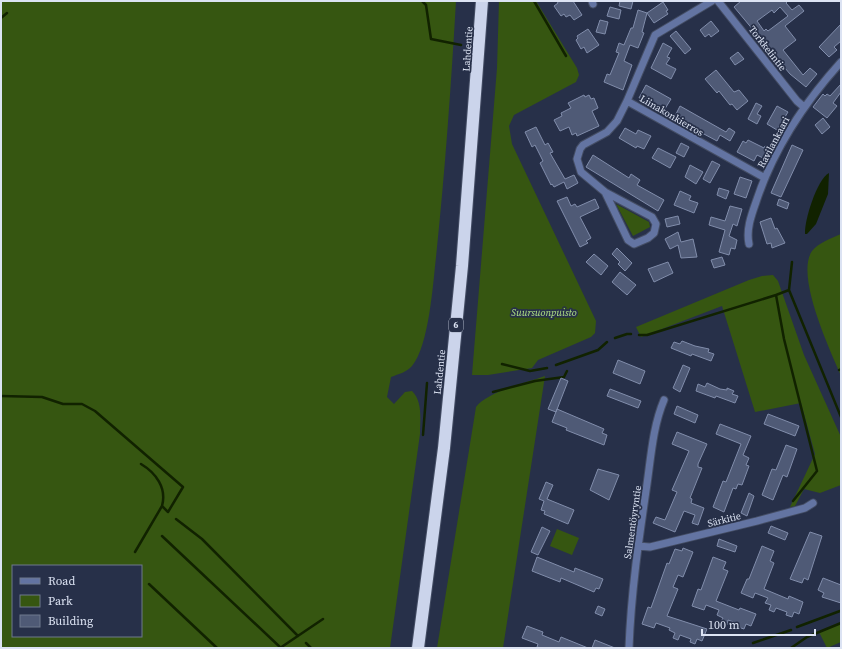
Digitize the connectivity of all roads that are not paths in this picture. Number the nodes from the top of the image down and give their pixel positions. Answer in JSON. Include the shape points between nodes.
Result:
{"nodes":[{"id":1,"x":482,"y":1,"type":"edge"},
{"id":2,"x":712,"y":1,"type":"edge"},
{"id":3,"x":718,"y":1,"type":"edge"},
{"id":4,"x":841,"y":62,"type":"edge"},
{"id":5,"x":627,"y":101,"type":"junction"},
{"id":6,"x":804,"y":107,"type":"junction"},
{"id":7,"x":765,"y":178,"type":"junction"},
{"id":8,"x":605,"y":192,"type":"junction"},
{"id":9,"x":750,"y":244,"type":"dead end"},
{"id":10,"x":664,"y":400,"type":"dead end"},
{"id":11,"x":813,"y":503,"type":"dead end"},
{"id":12,"x":638,"y":546,"type":"junction"},
{"id":13,"x":418,"y":648,"type":"edge"},
{"id":14,"x":629,"y":648,"type":"edge"}],
"edges":[{"from":1,"to":13,"type":"highway","name":"Lahdentie","number":"6","via":[[462,266],[444,448]]},
{"from":2,"to":5,"type":"street","name":"Liinakonkierros","via":[[655,35]]},
{"from":3,"to":6,"type":"street","name":"Torkkelintie"},
{"from":4,"to":6,"type":"street","name":"Ravilankaari"},
{"from":5,"to":7,"type":"street","name":"Liinakonkierros"},
{"from":5,"to":8,"type":"street","via":[[612,128],[583,145],[578,154],[581,172]]},
{"from":6,"to":7,"type":"street","name":"Ravilankaari"},
{"from":7,"to":9,"type":"street","name":"Ravilankaari","via":[[750,219]]},
{"from":8,"to":8,"type":"street","via":[[628,240],[639,242],[654,233],[656,224],[652,217]]},
{"from":10,"to":12,"type":"street","name":"Salmentöyryntie","via":[[655,432]]},
{"from":11,"to":12,"type":"street","name":"Särkitie","via":[[795,511],[704,534],[650,547]]},
{"from":12,"to":14,"type":"street","name":"Salmentöyryntie"}]}
